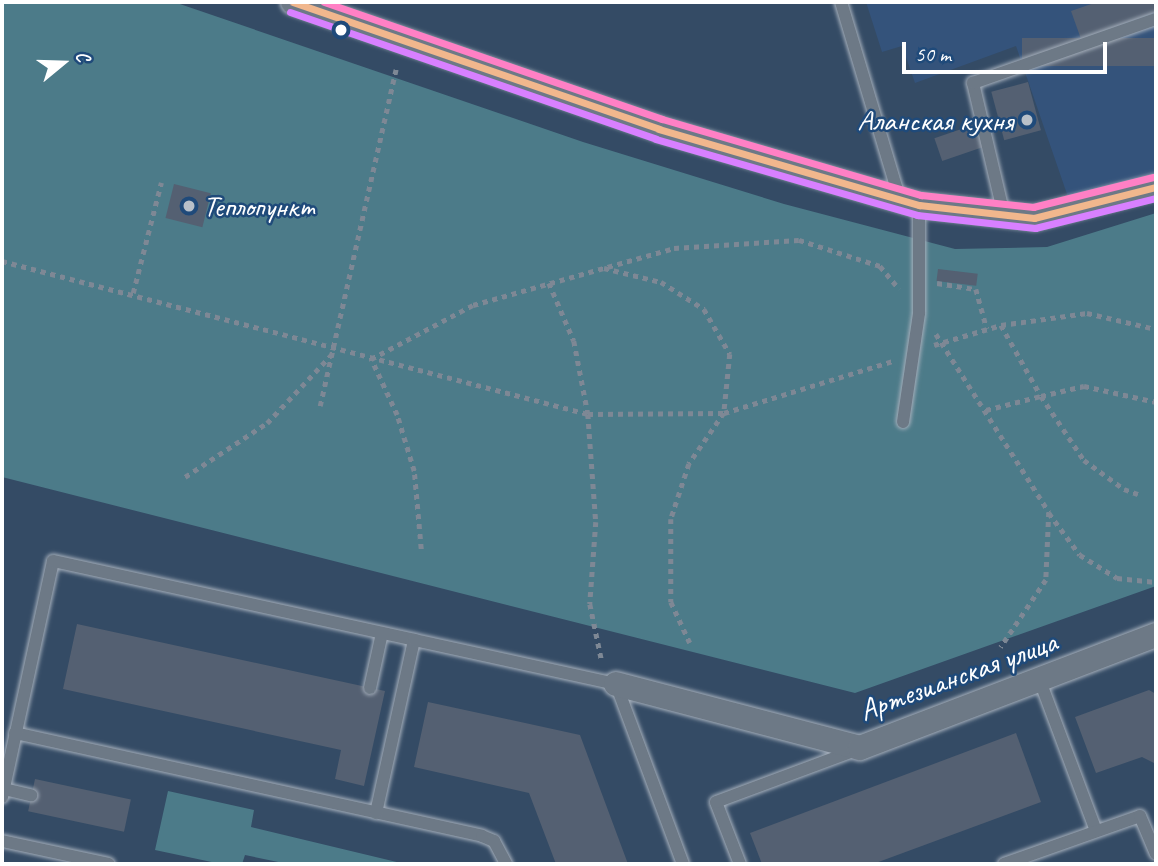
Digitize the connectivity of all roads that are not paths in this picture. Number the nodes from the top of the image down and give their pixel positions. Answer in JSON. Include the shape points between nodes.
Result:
{"nodes":[{"id":1,"x":293,"y":2,"type":"edge"},
{"id":2,"x":841,"y":2,"type":"edge"},
{"id":3,"x":1156,"y":19,"type":"edge"},
{"id":4,"x":1156,"y":187,"type":"edge"},
{"id":5,"x":910,"y":203,"type":"junction"},
{"id":6,"x":1004,"y":215,"type":"junction"},
{"id":7,"x":903,"y":422,"type":"dead end"},
{"id":8,"x":382,"y":633,"type":"junction"},
{"id":9,"x":1156,"y":635,"type":"edge"},
{"id":10,"x":414,"y":640,"type":"junction"},
{"id":11,"x":1040,"y":681,"type":"junction"},
{"id":12,"x":611,"y":683,"type":"junction"},
{"id":13,"x":370,"y":688,"type":"dead end"},
{"id":14,"x":15,"y":733,"type":"junction"},
{"id":15,"x":860,"y":748,"type":"junction"},
{"id":16,"x":3,"y":793,"type":"edge"},
{"id":17,"x":31,"y":795,"type":"dead end"},
{"id":18,"x":376,"y":813,"type":"junction"},
{"id":19,"x":1096,"y":831,"type":"junction"},
{"id":20,"x":2,"y":841,"type":"edge"},
{"id":21,"x":1156,"y":854,"type":"edge"},
{"id":22,"x":109,"y":864,"type":"edge"},
{"id":23,"x":506,"y":864,"type":"edge"},
{"id":24,"x":683,"y":864,"type":"edge"},
{"id":25,"x":740,"y":864,"type":"edge"},
{"id":26,"x":1004,"y":864,"type":"edge"}],
"edges":[{"from":1,"to":5,"type":"street","via":[[659,129]]},
{"from":2,"to":5,"type":"lane"},
{"from":3,"to":6,"type":"lane","via":[[973,83]]},
{"from":4,"to":6,"type":"street","via":[[1034,218]]},
{"from":5,"to":6,"type":"street"},
{"from":5,"to":7,"type":"lane","via":[[919,313]]},
{"from":8,"to":10,"type":"lane"},
{"from":8,"to":13,"type":"lane"},
{"from":8,"to":14,"type":"lane","via":[[53,561]]},
{"from":9,"to":11,"type":"street","name":"Артезианская улица"},
{"from":10,"to":12,"type":"lane"},
{"from":10,"to":18,"type":"lane"},
{"from":11,"to":15,"type":"street","name":"Артезианская улица"},
{"from":11,"to":19,"type":"lane"},
{"from":12,"to":15,"type":"street","name":"Артезианская улица"},
{"from":12,"to":24,"type":"lane"},
{"from":14,"to":16,"type":"lane"},
{"from":14,"to":18,"type":"lane"},
{"from":15,"to":25,"type":"lane","via":[[716,802]]},
{"from":16,"to":17,"type":"lane"},
{"from":18,"to":23,"type":"lane","via":[[482,835],[494,841]]},
{"from":19,"to":21,"type":"lane","via":[[1140,816]]},
{"from":19,"to":26,"type":"lane"},
{"from":20,"to":22,"type":"lane"}]}
